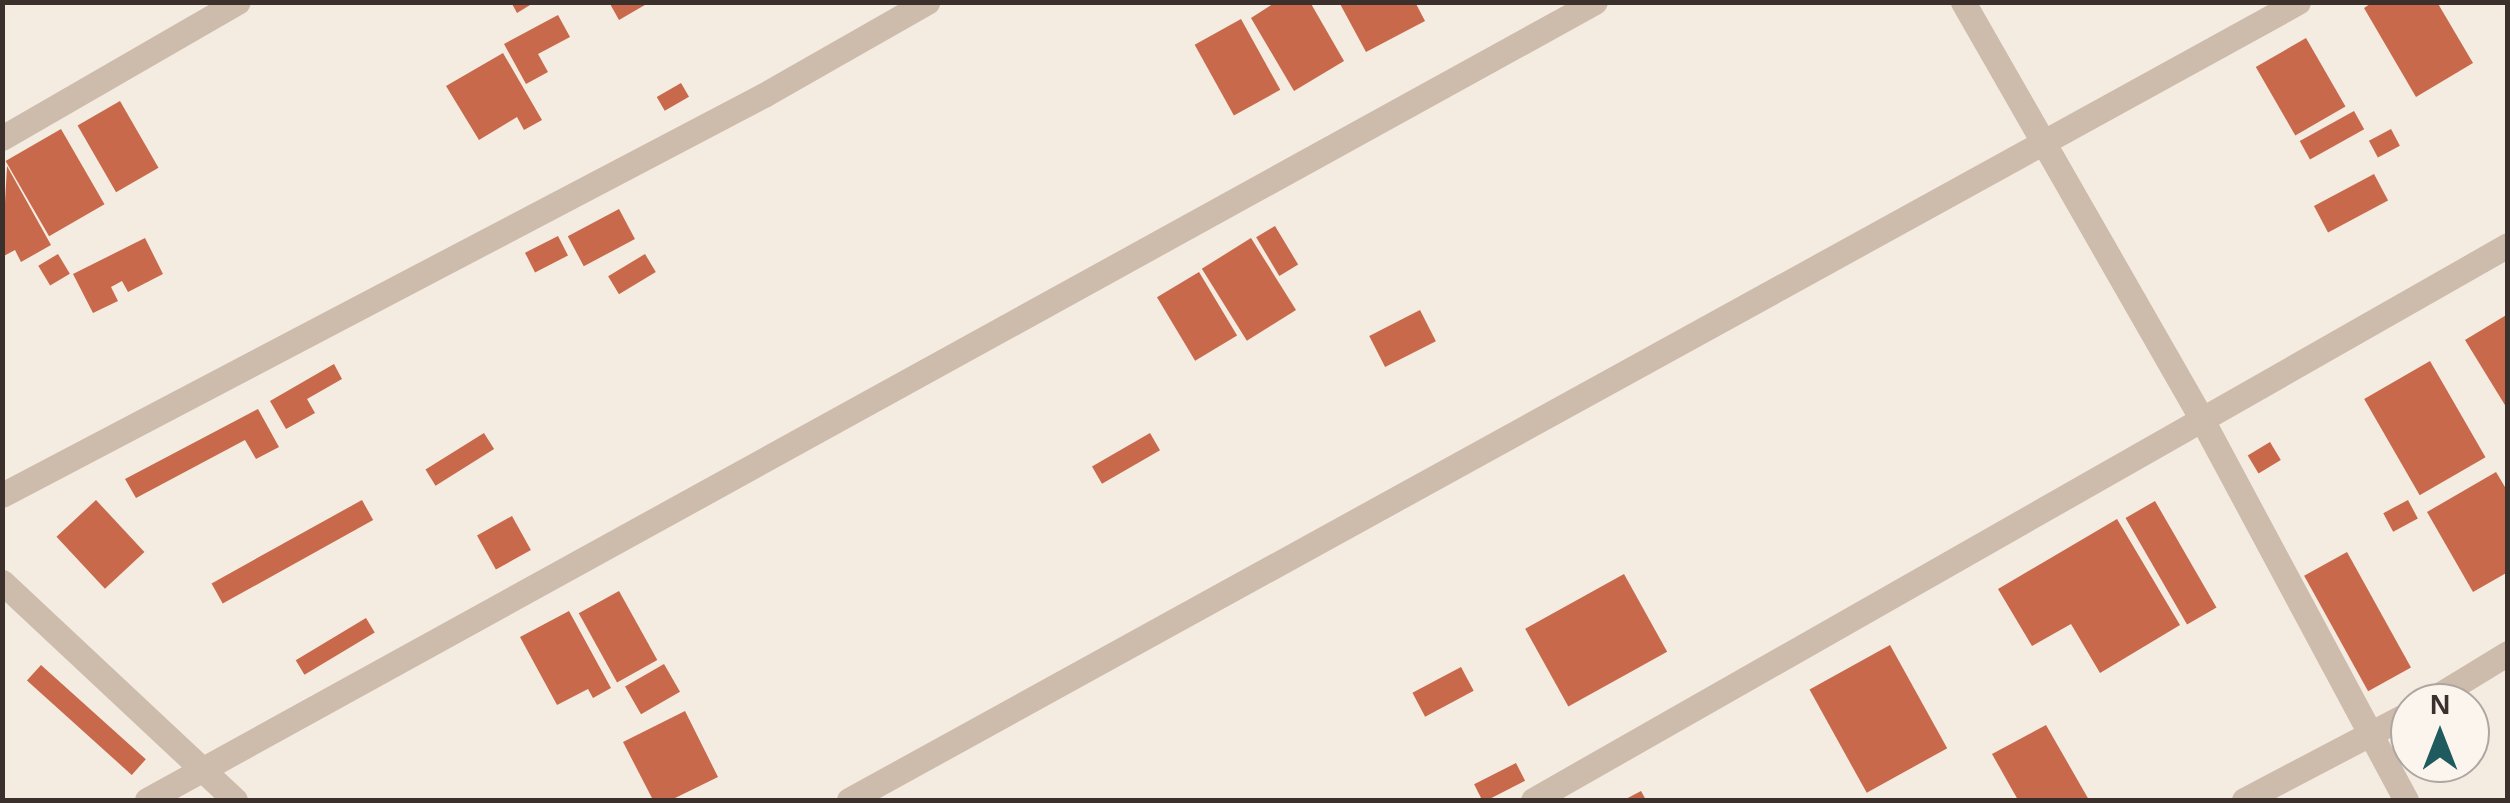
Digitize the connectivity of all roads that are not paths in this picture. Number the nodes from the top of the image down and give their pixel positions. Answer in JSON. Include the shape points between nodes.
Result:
{"nodes":[{"id":1,"x":238,"y":2,"type":"edge"},
{"id":2,"x":927,"y":2,"type":"edge"},
{"id":3,"x":1595,"y":2,"type":"edge"},
{"id":4,"x":1963,"y":2,"type":"edge"},
{"id":5,"x":2298,"y":2,"type":"edge"},
{"id":6,"x":2,"y":138,"type":"edge"},
{"id":7,"x":2039,"y":144,"type":"junction"},
{"id":8,"x":2508,"y":245,"type":"edge"},
{"id":9,"x":2200,"y":416,"type":"junction"},
{"id":10,"x":2,"y":495,"type":"edge"},
{"id":11,"x":2,"y":582,"type":"edge"},
{"id":12,"x":2508,"y":653,"type":"edge"},
{"id":13,"x":2459,"y":683,"type":"edge"},
{"id":14,"x":2390,"y":725,"type":"edge"},
{"id":15,"x":2367,"y":739,"type":"junction"},
{"id":16,"x":202,"y":770,"type":"junction"},
{"id":17,"x":147,"y":800,"type":"edge"},
{"id":18,"x":235,"y":800,"type":"edge"},
{"id":19,"x":849,"y":800,"type":"edge"},
{"id":20,"x":1533,"y":800,"type":"edge"},
{"id":21,"x":2244,"y":800,"type":"edge"},
{"id":22,"x":2406,"y":800,"type":"edge"}],
"edges":[{"from":1,"to":6,"type":"street"},
{"from":2,"to":10,"type":"street","via":[[747,104]]},
{"from":3,"to":16,"type":"street"},
{"from":4,"to":7,"type":"street"},
{"from":5,"to":7,"type":"street"},
{"from":7,"to":9,"type":"street"},
{"from":7,"to":19,"type":"street"},
{"from":8,"to":9,"type":"street"},
{"from":9,"to":15,"type":"street"},
{"from":9,"to":20,"type":"street"},
{"from":11,"to":16,"type":"street"},
{"from":12,"to":13,"type":"street"},
{"from":14,"to":15,"type":"street"},
{"from":15,"to":21,"type":"street"},
{"from":15,"to":22,"type":"street"},
{"from":16,"to":17,"type":"street"},
{"from":16,"to":18,"type":"street"}]}
